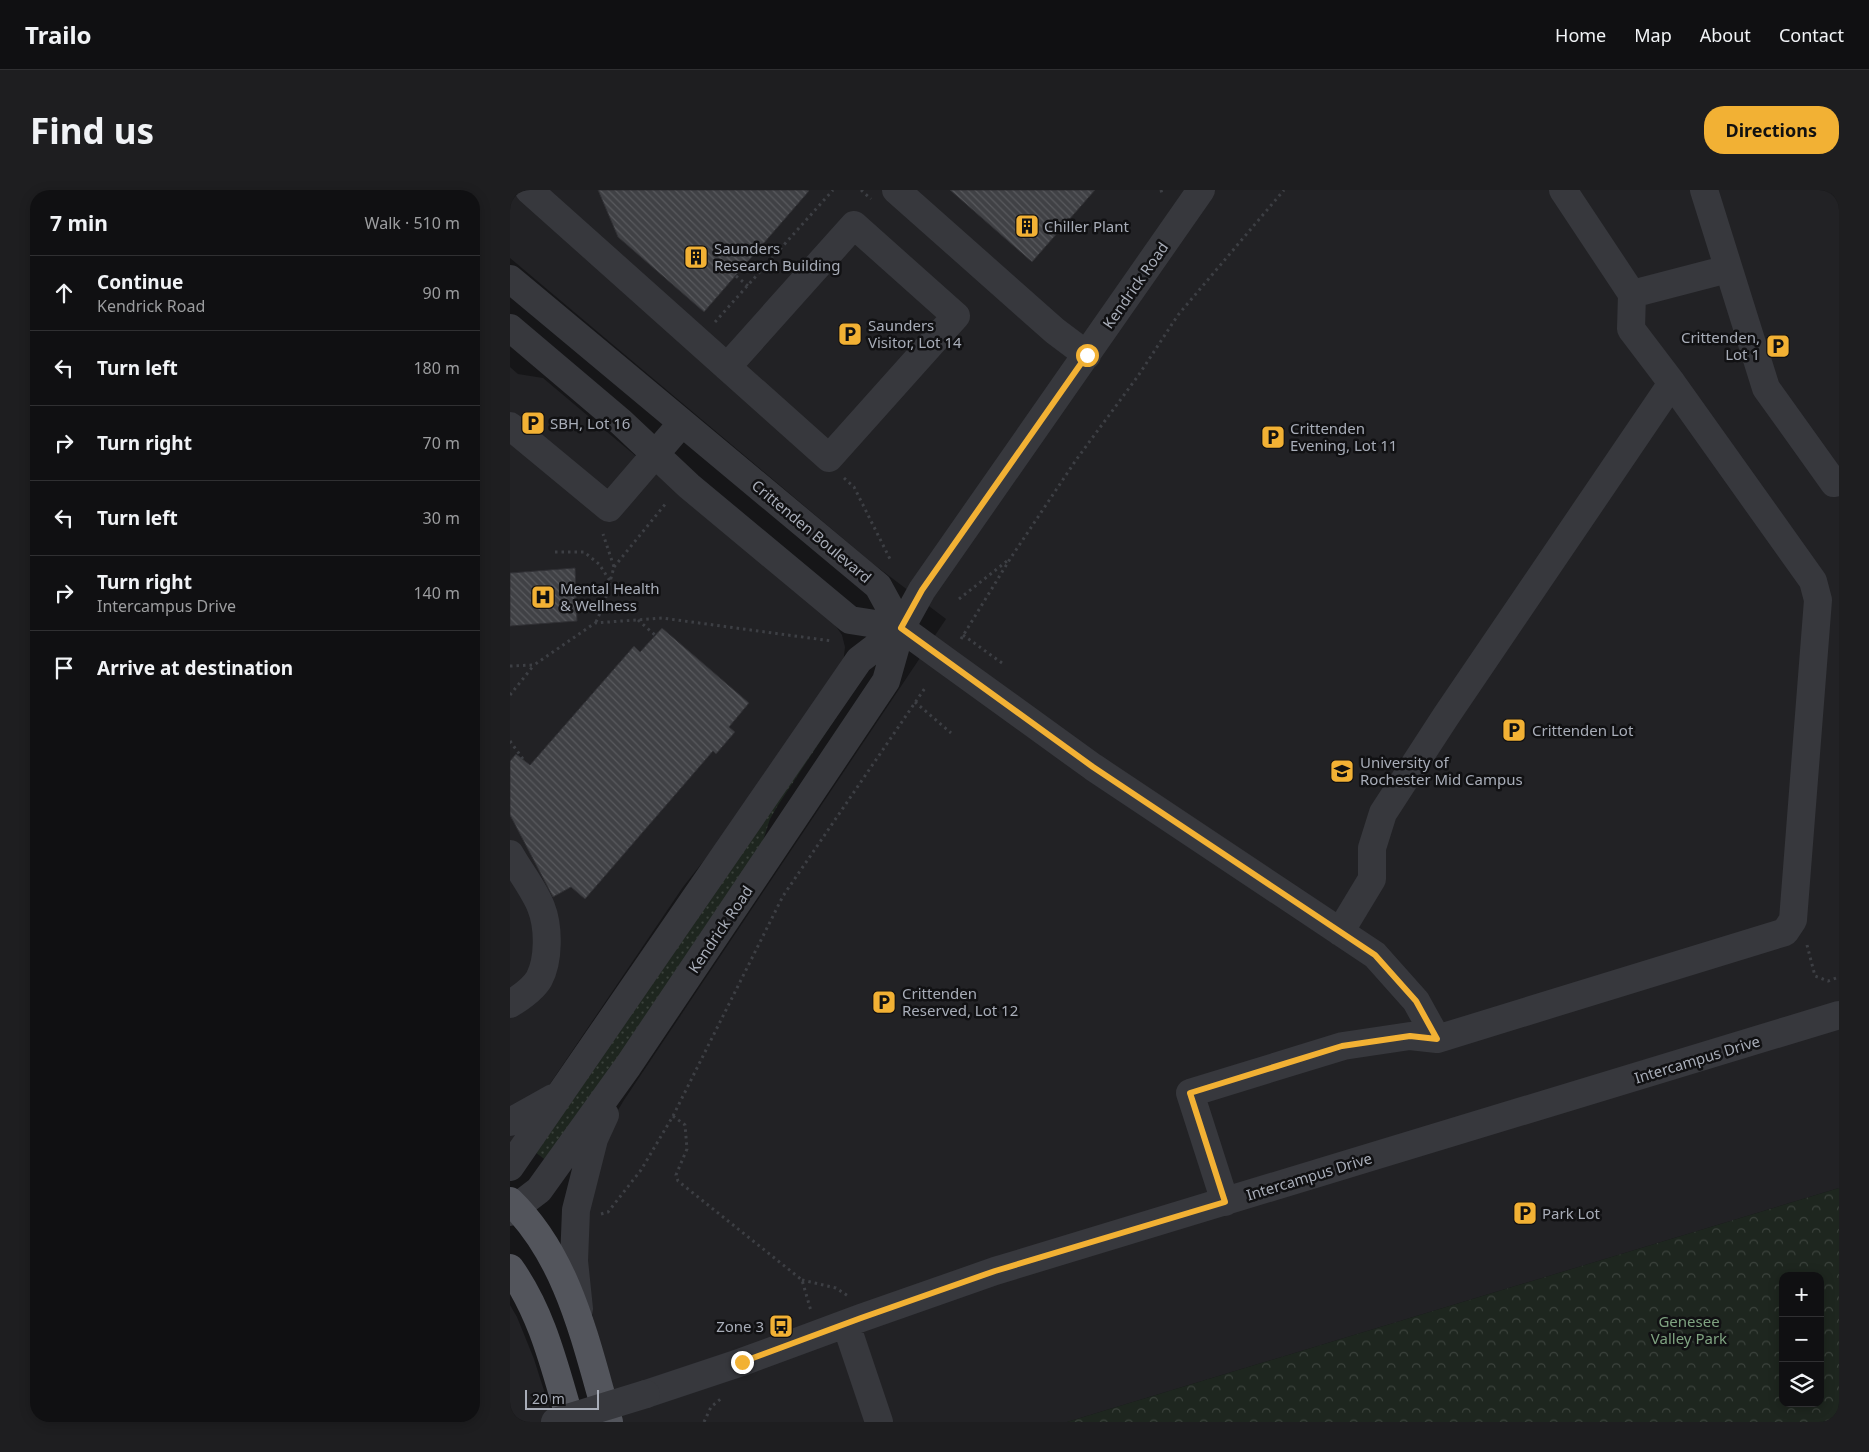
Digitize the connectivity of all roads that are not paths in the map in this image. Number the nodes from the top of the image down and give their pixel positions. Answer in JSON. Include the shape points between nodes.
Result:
{"nodes":[{"id":1,"x":529,"y":190,"type":"edge"},
{"id":2,"x":896,"y":190,"type":"edge"},
{"id":3,"x":1201,"y":190,"type":"edge"},
{"id":4,"x":1563,"y":190,"type":"edge"},
{"id":5,"x":1704,"y":190,"type":"edge"},
{"id":6,"x":1728,"y":269,"type":"junction"},
{"id":7,"x":510,"y":278,"type":"edge"},
{"id":8,"x":1632,"y":294,"type":"junction"},
{"id":9,"x":510,"y":328,"type":"edge"},
{"id":10,"x":1087,"y":355,"type":"junction"},
{"id":11,"x":728,"y":367,"type":"junction"},
{"id":12,"x":1672,"y":383,"type":"junction"},
{"id":13,"x":682,"y":423,"type":"junction"},
{"id":14,"x":510,"y":426,"type":"edge"},
{"id":15,"x":656,"y":454,"type":"junction"},
{"id":16,"x":1839,"y":482,"type":"edge"},
{"id":17,"x":901,"y":628,"type":"junction"},
{"id":18,"x":510,"y":854,"type":"edge"},
{"id":19,"x":1340,"y":932,"type":"junction"},
{"id":20,"x":510,"y":1004,"type":"edge"},
{"id":21,"x":1839,"y":1015,"type":"edge"},
{"id":22,"x":1437,"y":1039,"type":"junction"},
{"id":23,"x":628,"y":1066,"type":"junction"},
{"id":24,"x":561,"y":1093,"type":"junction"},
{"id":25,"x":510,"y":1122,"type":"edge"},
{"id":26,"x":510,"y":1167,"type":"edge"},
{"id":27,"x":1225,"y":1202,"type":"junction"},
{"id":28,"x":512,"y":1207,"type":"edge"},
{"id":29,"x":510,"y":1268,"type":"edge"},
{"id":30,"x":848,"y":1312,"type":"junction"},
{"id":31,"x":582,"y":1333,"type":"junction"},
{"id":32,"x":555,"y":1422,"type":"edge"},
{"id":33,"x":570,"y":1422,"type":"edge"},
{"id":34,"x":609,"y":1422,"type":"edge"},
{"id":35,"x":879,"y":1422,"type":"edge"}],
"edges":[{"from":1,"to":11,"type":"street"},
{"from":2,"to":10,"type":"street","via":[[1055,331]]},
{"from":3,"to":10,"type":"street","name":"Kendrick Road"},
{"from":4,"to":8,"type":"street"},
{"from":5,"to":6,"type":"street"},
{"from":6,"to":8,"type":"street"},
{"from":6,"to":16,"type":"street","via":[[1766,388],[1834,483]]},
{"from":7,"to":13,"type":"street","name":"Crittenden Boulevard"},
{"from":8,"to":12,"type":"street","via":[[1630,329]]},
{"from":9,"to":15,"type":"street"},
{"from":10,"to":17,"type":"street","name":"Kendrick Road","via":[[922,590]]},
{"from":11,"to":11,"type":"street","via":[[829,458],[956,316],[854,225]]},
{"from":12,"to":19,"type":"street","via":[[1383,813],[1372,848],[1372,879]]},
{"from":12,"to":22,"type":"street","via":[[1813,581],[1818,600],[1792,920],[1785,932]]},
{"from":13,"to":15,"type":"street"},
{"from":13,"to":17,"type":"street","name":"Crittenden Boulevard","via":[[878,586]]},
{"from":14,"to":15,"type":"street","via":[[608,508]]},
{"from":15,"to":17,"type":"street","via":[[689,486],[850,620]]},
{"from":17,"to":19,"type":"street","via":[[1093,767]]},
{"from":17,"to":23,"type":"street","name":"Kendrick Road","via":[[886,681]]},
{"from":17,"to":24,"type":"street","name":"Kendrick Road","via":[[859,660]]},
{"from":18,"to":20,"type":"street","via":[[541,907],[547,931],[546,954],[539,979]]},
{"from":19,"to":22,"type":"street","via":[[1375,955],[1416,1001]]},
{"from":21,"to":27,"type":"street","name":"Intercampus Drive"},
{"from":22,"to":27,"type":"street","via":[[1410,1036],[1342,1046],[1190,1093]]},
{"from":23,"to":28,"type":"street","name":"Kendrick Road","via":[[539,1190]]},
{"from":23,"to":31,"type":"street","via":[[594,1139],[576,1210],[574,1261]]},
{"from":24,"to":25,"type":"street"},
{"from":24,"to":26,"type":"street","name":"Kendrick Road"},
{"from":27,"to":30,"type":"street","name":"Intercampus Drive"},
{"from":28,"to":31,"type":"main road","via":[[536,1230],[550,1253],[567,1286]]},
{"from":29,"to":33,"type":"main road","via":[[538,1318]]},
{"from":30,"to":32,"type":"street","name":"Intercampus Drive","bridge":true,"via":[[742,1362]]},
{"from":30,"to":35,"type":"street"},
{"from":31,"to":34,"type":"main road"}]}
